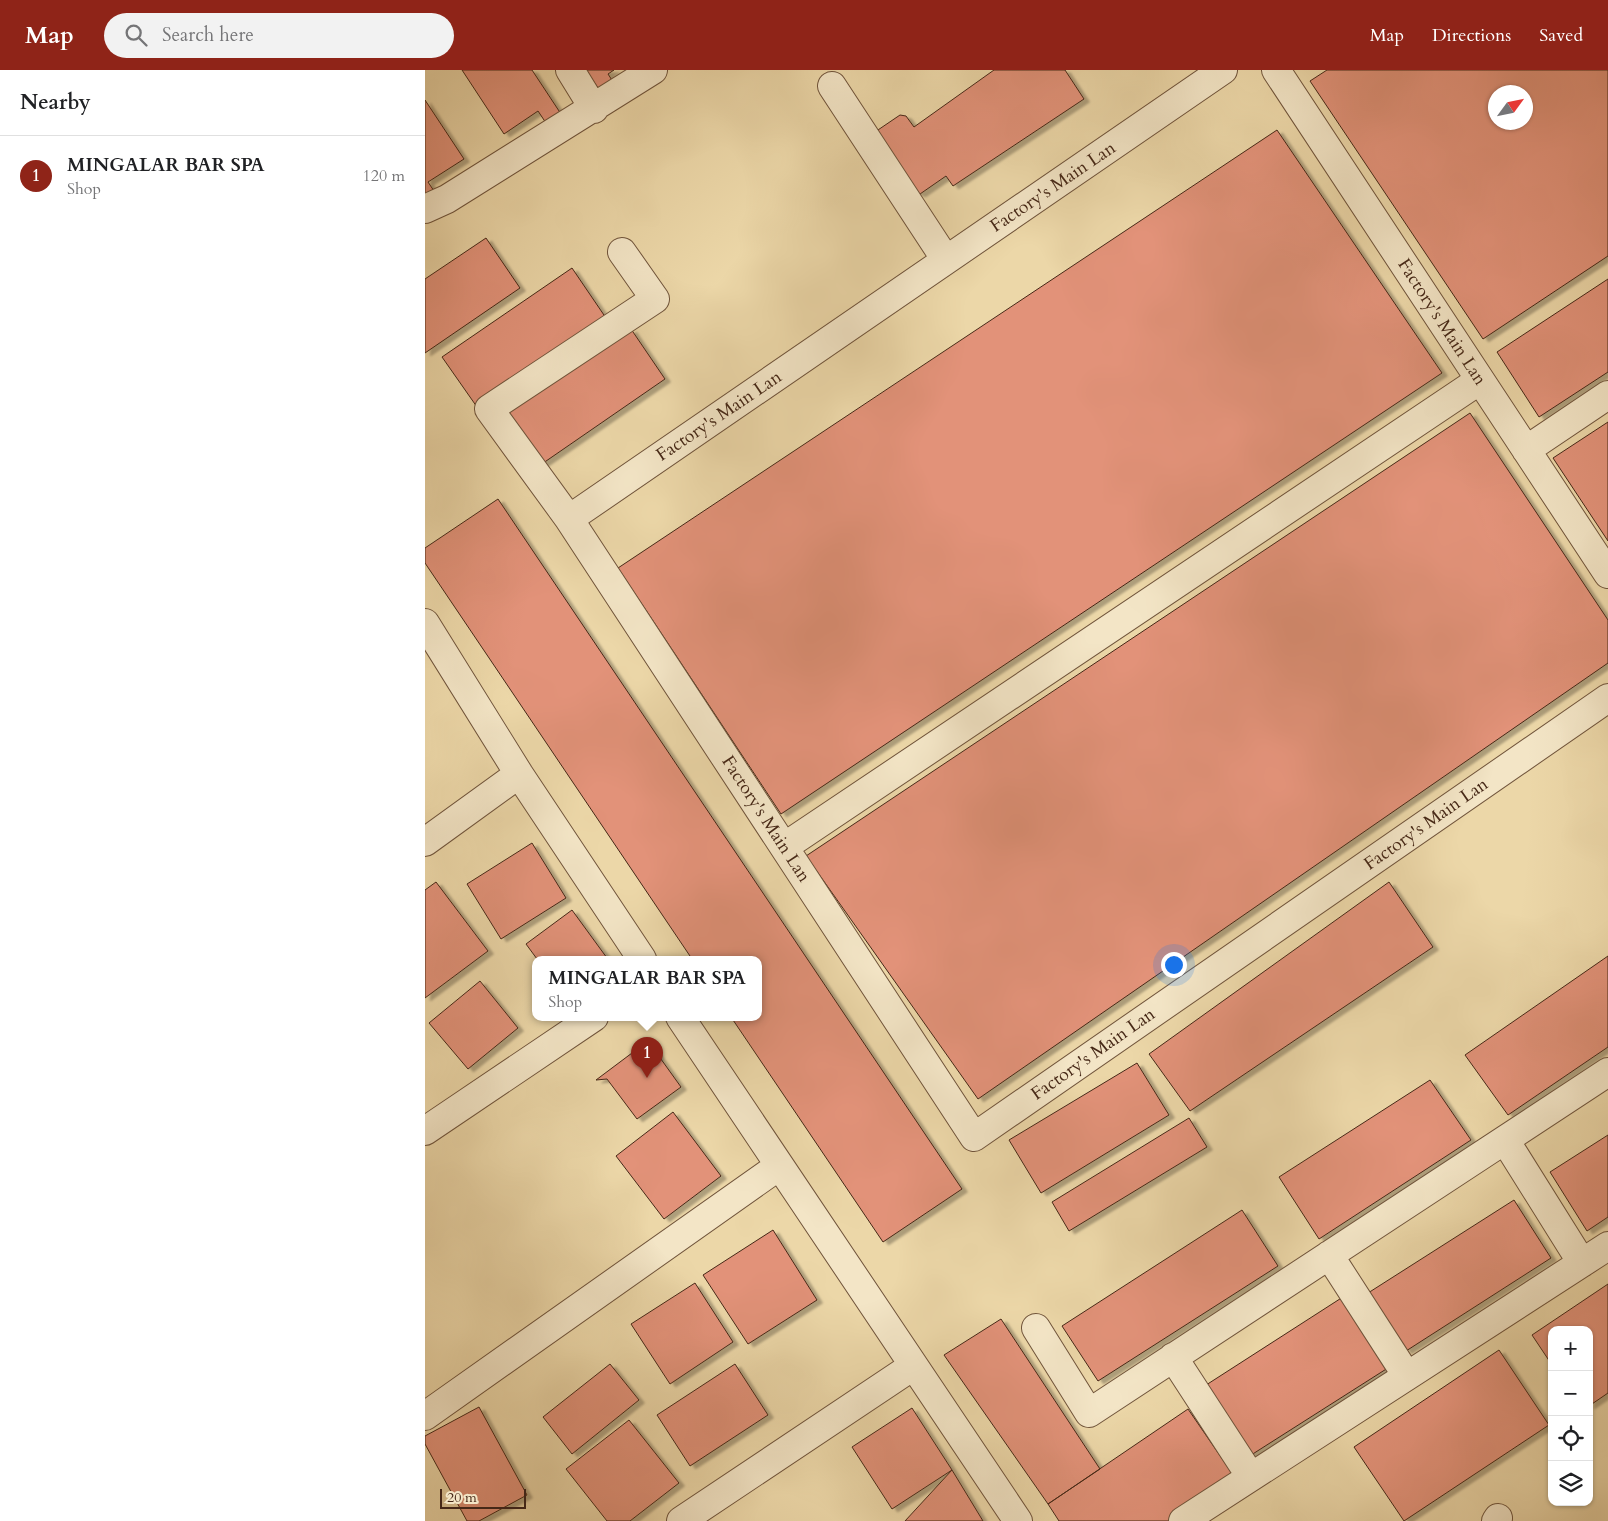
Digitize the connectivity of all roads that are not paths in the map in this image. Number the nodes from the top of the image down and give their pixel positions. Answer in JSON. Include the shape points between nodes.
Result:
{"nodes":[{"id":1,"x":570,"y":70,"type":"edge"},
{"id":2,"x":653,"y":70,"type":"edge"},
{"id":3,"x":1223,"y":70,"type":"edge"},
{"id":4,"x":1276,"y":70,"type":"edge"},
{"id":5,"x":832,"y":86,"type":"dead end"},
{"id":6,"x":594,"y":109,"type":"junction"},
{"id":7,"x":425,"y":210,"type":"edge"},
{"id":8,"x":622,"y":252,"type":"dead end"},
{"id":9,"x":946,"y":260,"type":"junction"},
{"id":10,"x":1480,"y":380,"type":"junction"},
{"id":11,"x":1608,"y":394,"type":"edge"},
{"id":12,"x":1526,"y":450,"type":"junction"},
{"id":13,"x":569,"y":518,"type":"junction"},
{"id":14,"x":1608,"y":574,"type":"edge"},
{"id":15,"x":425,"y":624,"type":"edge"},
{"id":16,"x":1608,"y":698,"type":"edge"},
{"id":17,"x":519,"y":774,"type":"junction"},
{"id":18,"x":425,"y":842,"type":"edge"},
{"id":19,"x":784,"y":847,"type":"junction"},
{"id":20,"x":640,"y":956,"type":"edge"},
{"id":21,"x":588,"y":1021,"type":"edge"},
{"id":22,"x":683,"y":1021,"type":"edge"},
{"id":23,"x":1608,"y":1072,"type":"edge"},
{"id":24,"x":425,"y":1130,"type":"edge"},
{"id":25,"x":1505,"y":1140,"type":"junction"},
{"id":26,"x":779,"y":1166,"type":"junction"},
{"id":27,"x":1608,"y":1246,"type":"edge"},
{"id":28,"x":1329,"y":1255,"type":"junction"},
{"id":29,"x":1582,"y":1263,"type":"junction"},
{"id":30,"x":1036,"y":1328,"type":"dead end"},
{"id":31,"x":1173,"y":1358,"type":"junction"},
{"id":32,"x":913,"y":1366,"type":"junction"},
{"id":33,"x":1407,"y":1376,"type":"junction"},
{"id":34,"x":425,"y":1416,"type":"edge"},
{"id":35,"x":1251,"y":1477,"type":"junction"},
{"id":36,"x":681,"y":1521,"type":"edge"},
{"id":37,"x":1018,"y":1521,"type":"edge"},
{"id":38,"x":1183,"y":1521,"type":"edge"}],
"edges":[{"from":1,"to":6,"type":"street"},
{"from":2,"to":6,"type":"street"},
{"from":3,"to":9,"type":"street","name":"Factory's Main Lan"},
{"from":4,"to":10,"type":"street","name":"Factory's Main Lan"},
{"from":5,"to":9,"type":"street"},
{"from":6,"to":7,"type":"street"},
{"from":8,"to":13,"type":"street","via":[[655,299],[489,409]]},
{"from":9,"to":13,"type":"street","name":"Factory's Main Lan"},
{"from":10,"to":12,"type":"street","name":"Factory's Main Lan"},
{"from":10,"to":19,"type":"street"},
{"from":11,"to":12,"type":"street"},
{"from":12,"to":14,"type":"street","name":"Factory's Main Lan"},
{"from":13,"to":19,"type":"street","name":"Factory's Main Lan"},
{"from":15,"to":17,"type":"street"},
{"from":16,"to":19,"type":"street","name":"Factory's Main Lan","via":[[974,1137]]},
{"from":17,"to":18,"type":"street"},
{"from":17,"to":20,"type":"street"},
{"from":21,"to":24,"type":"street"},
{"from":22,"to":26,"type":"street"},
{"from":23,"to":25,"type":"street"},
{"from":25,"to":28,"type":"street"},
{"from":25,"to":29,"type":"street"},
{"from":26,"to":32,"type":"street"},
{"from":26,"to":34,"type":"street"},
{"from":27,"to":29,"type":"street"},
{"from":28,"to":31,"type":"street"},
{"from":28,"to":33,"type":"street"},
{"from":29,"to":33,"type":"street"},
{"from":30,"to":31,"type":"street","via":[[1089,1413]]},
{"from":31,"to":35,"type":"street"},
{"from":32,"to":36,"type":"street"},
{"from":32,"to":37,"type":"street"},
{"from":33,"to":35,"type":"street"},
{"from":35,"to":38,"type":"street"}]}
